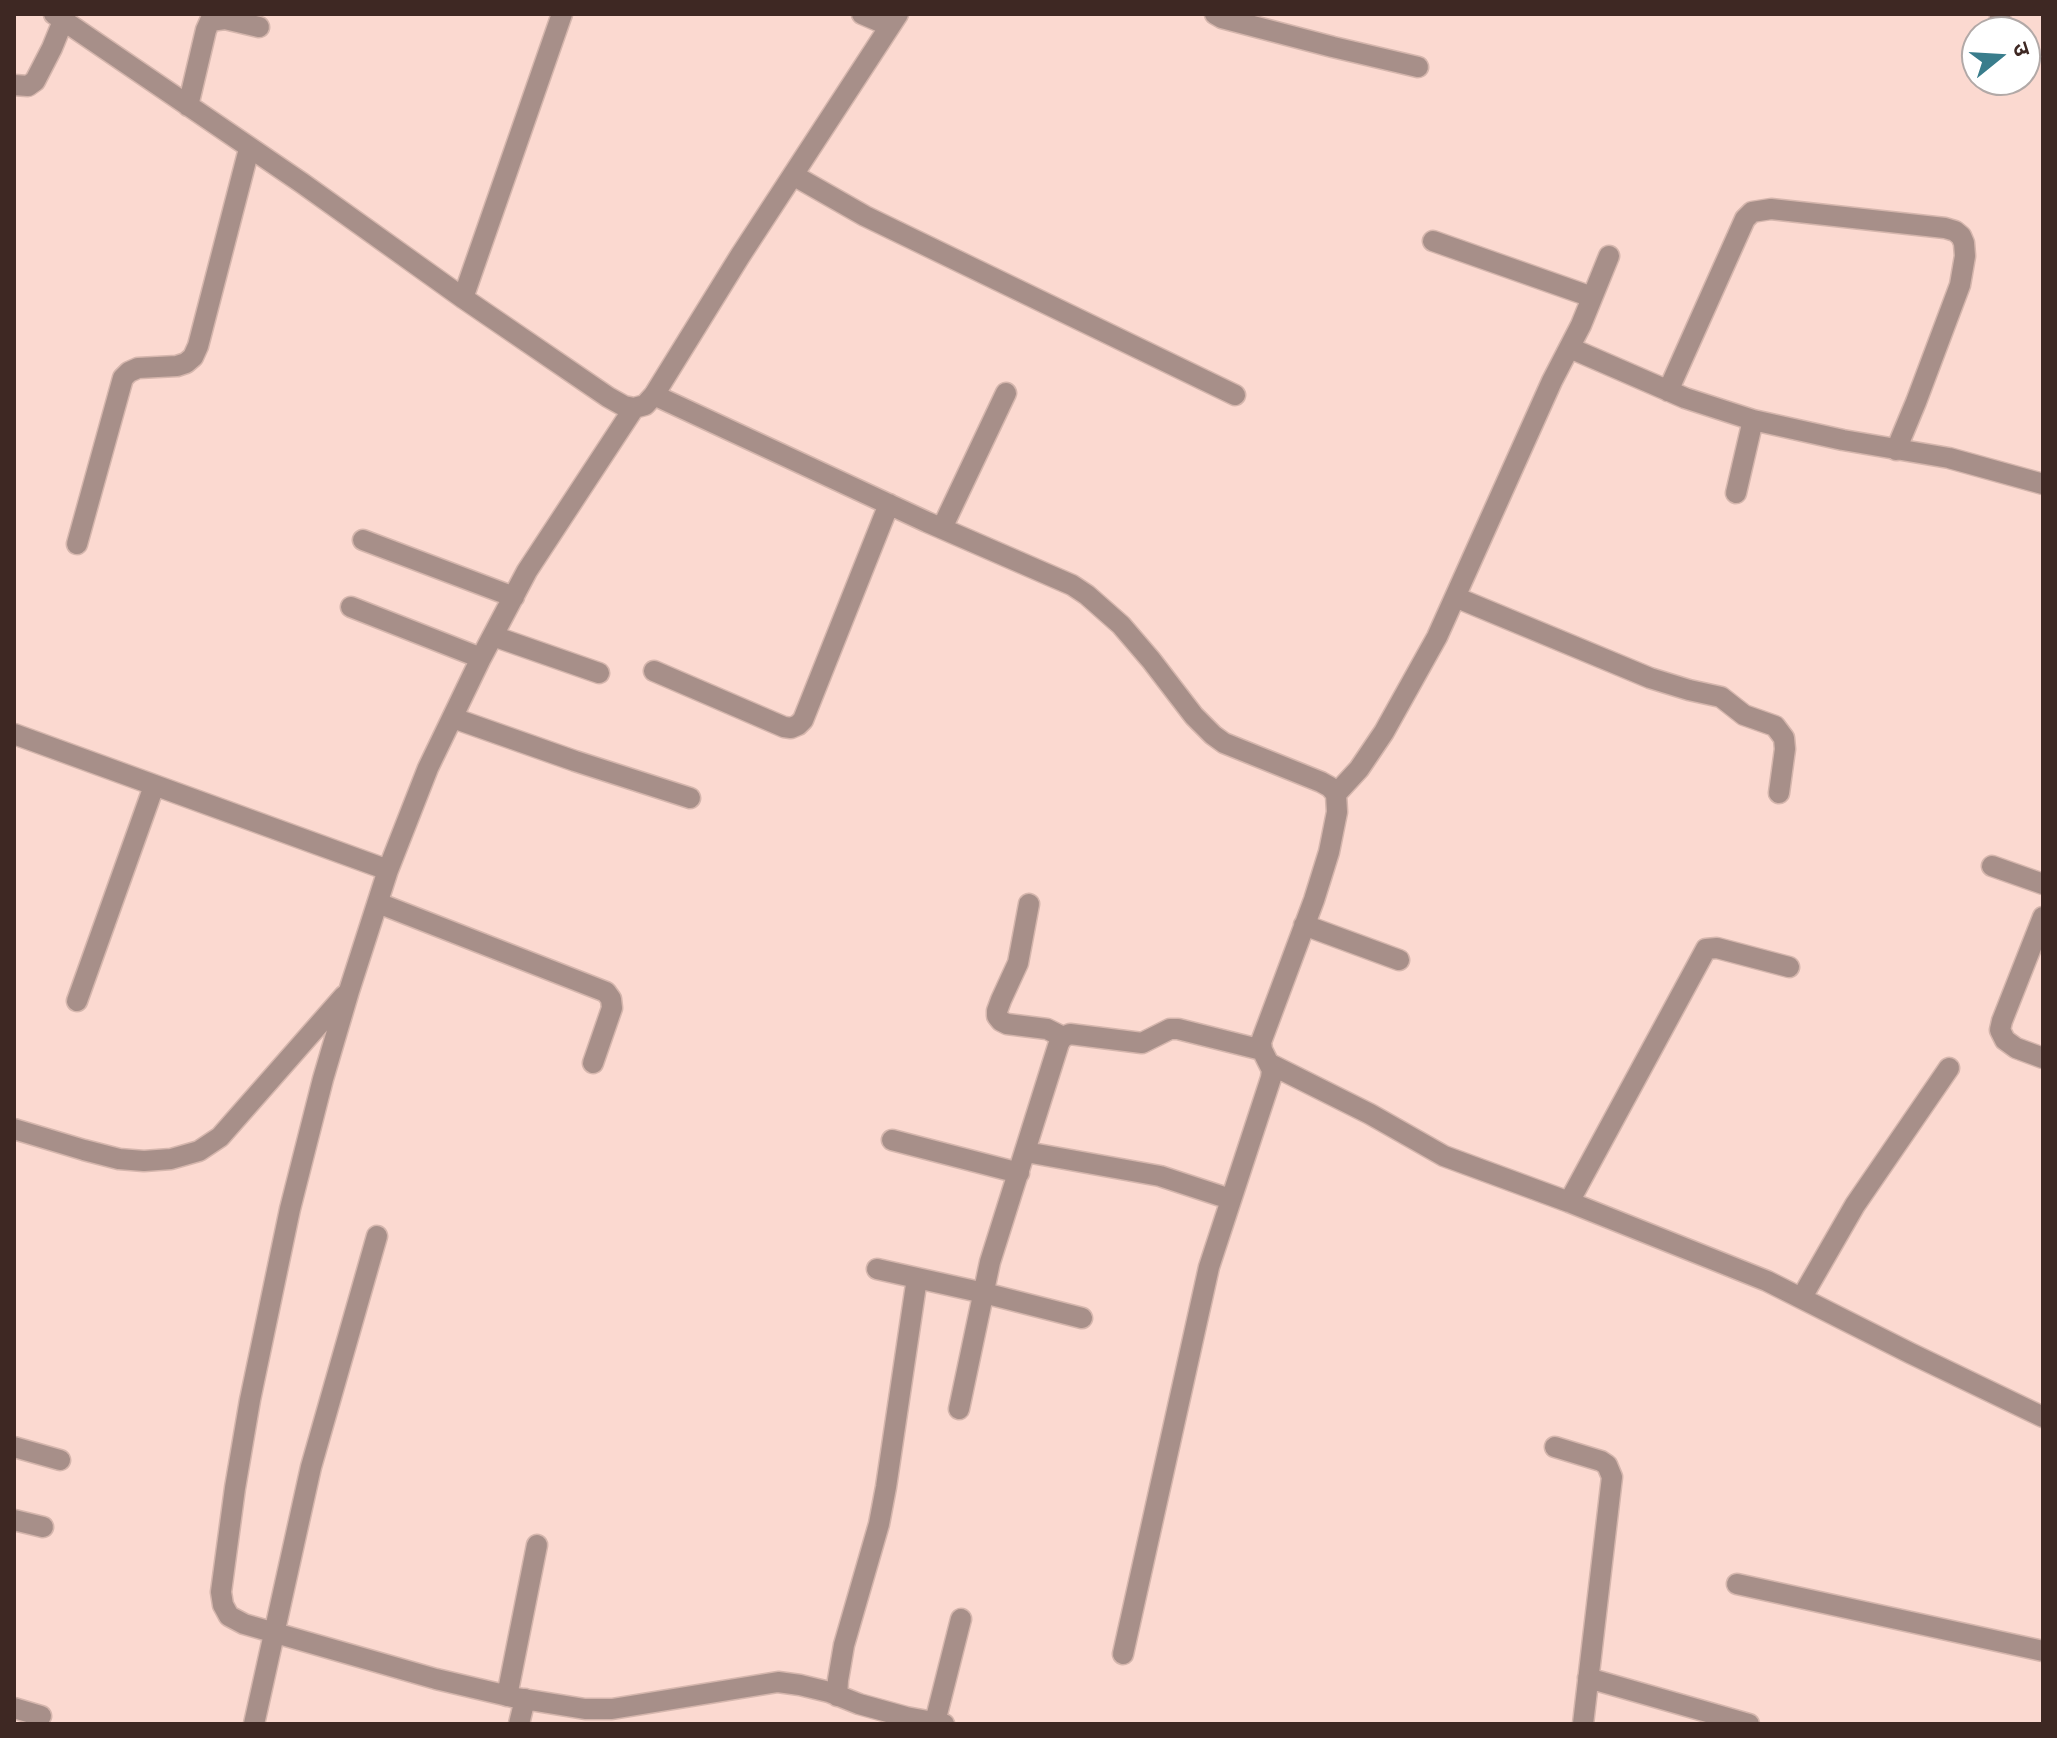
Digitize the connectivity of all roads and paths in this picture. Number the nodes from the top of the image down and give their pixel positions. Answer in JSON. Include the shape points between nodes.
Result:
{"nodes":[{"id":1,"x":562,"y":14,"type":"edge"},
{"id":2,"x":862,"y":14,"type":"edge"},
{"id":3,"x":1215,"y":14,"type":"edge"},
{"id":4,"x":59,"y":17,"type":"edge"},
{"id":5,"x":894,"y":20,"type":"edge"},
{"id":6,"x":259,"y":27,"type":"dead end"},
{"id":7,"x":1418,"y":67,"type":"dead end"},
{"id":8,"x":14,"y":85,"type":"edge"},
{"id":9,"x":188,"y":106,"type":"junction"},
{"id":10,"x":249,"y":149,"type":"junction"},
{"id":11,"x":793,"y":175,"type":"junction"},
{"id":12,"x":1433,"y":241,"type":"dead end"},
{"id":13,"x":1609,"y":256,"type":"dead end"},
{"id":14,"x":1592,"y":297,"type":"junction"},
{"id":15,"x":463,"y":298,"type":"junction"},
{"id":16,"x":1570,"y":348,"type":"junction"},
{"id":17,"x":1668,"y":391,"type":"junction"},
{"id":18,"x":1006,"y":393,"type":"dead end"},
{"id":19,"x":654,"y":395,"type":"junction"},
{"id":20,"x":1235,"y":395,"type":"dead end"},
{"id":21,"x":634,"y":408,"type":"junction"},
{"id":22,"x":1753,"y":420,"type":"junction"},
{"id":23,"x":1896,"y":450,"type":"junction"},
{"id":24,"x":2043,"y":484,"type":"edge"},
{"id":25,"x":1736,"y":493,"type":"dead end"},
{"id":26,"x":889,"y":504,"type":"junction"},
{"id":27,"x":942,"y":528,"type":"junction"},
{"id":28,"x":363,"y":540,"type":"dead end"},
{"id":29,"x":77,"y":544,"type":"dead end"},
{"id":30,"x":514,"y":597,"type":"junction"},
{"id":31,"x":1455,"y":597,"type":"junction"},
{"id":32,"x":351,"y":607,"type":"dead end"},
{"id":33,"x":493,"y":636,"type":"junction"},
{"id":34,"x":481,"y":658,"type":"junction"},
{"id":35,"x":654,"y":671,"type":"dead end"},
{"id":36,"x":599,"y":673,"type":"dead end"},
{"id":37,"x":453,"y":718,"type":"junction"},
{"id":38,"x":14,"y":734,"type":"edge"},
{"id":39,"x":154,"y":786,"type":"junction"},
{"id":40,"x":1779,"y":793,"type":"dead end"},
{"id":41,"x":1336,"y":794,"type":"junction"},
{"id":42,"x":690,"y":798,"type":"dead end"},
{"id":43,"x":1992,"y":866,"type":"dead end"},
{"id":44,"x":388,"y":870,"type":"junction"},
{"id":45,"x":2043,"y":884,"type":"edge"},
{"id":46,"x":378,"y":903,"type":"junction"},
{"id":47,"x":1029,"y":904,"type":"dead end"},
{"id":48,"x":2043,"y":917,"type":"edge"},
{"id":49,"x":1304,"y":925,"type":"junction"},
{"id":50,"x":1399,"y":960,"type":"dead end"},
{"id":51,"x":1789,"y":967,"type":"dead end"},
{"id":52,"x":349,"y":991,"type":"junction"},
{"id":53,"x":77,"y":1001,"type":"dead end"},
{"id":54,"x":1063,"y":1037,"type":"junction"},
{"id":55,"x":1266,"y":1057,"type":"junction"},
{"id":56,"x":2043,"y":1058,"type":"edge"},
{"id":57,"x":593,"y":1063,"type":"dead end"},
{"id":58,"x":1949,"y":1068,"type":"dead end"},
{"id":59,"x":14,"y":1129,"type":"edge"},
{"id":60,"x":892,"y":1140,"type":"dead end"},
{"id":61,"x":1026,"y":1152,"type":"junction"},
{"id":62,"x":1019,"y":1173,"type":"junction"},
{"id":63,"x":1230,"y":1199,"type":"junction"},
{"id":64,"x":1569,"y":1202,"type":"junction"},
{"id":65,"x":377,"y":1236,"type":"dead end"},
{"id":66,"x":877,"y":1269,"type":"dead end"},
{"id":67,"x":917,"y":1278,"type":"junction"},
{"id":68,"x":984,"y":1293,"type":"junction"},
{"id":69,"x":1802,"y":1297,"type":"junction"},
{"id":70,"x":1082,"y":1318,"type":"dead end"},
{"id":71,"x":959,"y":1409,"type":"dead end"},
{"id":72,"x":2043,"y":1417,"type":"edge"},
{"id":73,"x":14,"y":1447,"type":"edge"},
{"id":74,"x":1555,"y":1447,"type":"dead end"},
{"id":75,"x":60,"y":1460,"type":"dead end"},
{"id":76,"x":14,"y":1520,"type":"edge"},
{"id":77,"x":43,"y":1527,"type":"dead end"},
{"id":78,"x":537,"y":1545,"type":"dead end"},
{"id":79,"x":1737,"y":1584,"type":"dead end"},
{"id":80,"x":961,"y":1619,"type":"dead end"},
{"id":81,"x":273,"y":1632,"type":"junction"},
{"id":82,"x":2043,"y":1651,"type":"edge"},
{"id":83,"x":1123,"y":1654,"type":"dead end"},
{"id":84,"x":1588,"y":1678,"type":"junction"},
{"id":85,"x":837,"y":1696,"type":"junction"},
{"id":86,"x":516,"y":1698,"type":"junction"},
{"id":87,"x":14,"y":1708,"type":"edge"},
{"id":88,"x":41,"y":1716,"type":"dead end"},
{"id":89,"x":611,"y":1716,"type":"edge"},
{"id":90,"x":940,"y":1723,"type":"edge"},
{"id":91,"x":254,"y":1724,"type":"edge"},
{"id":92,"x":519,"y":1724,"type":"edge"},
{"id":93,"x":1583,"y":1724,"type":"edge"},
{"id":94,"x":1749,"y":1724,"type":"edge"}],
"edges":[{"from":1,"to":15,"type":"street"},
{"from":2,"to":5,"type":"street"},
{"from":3,"to":7,"type":"street"},
{"from":4,"to":8,"type":"street","via":[[52,48],[35,81]]},
{"from":4,"to":9,"type":"street"},
{"from":5,"to":11,"type":"street"},
{"from":6,"to":9,"type":"street","via":[[210,21]]},
{"from":9,"to":10,"type":"street"},
{"from":10,"to":15,"type":"street"},
{"from":10,"to":29,"type":"street","via":[[198,346],[186,363],[138,368],[123,378]]},
{"from":11,"to":19,"type":"street"},
{"from":11,"to":20,"type":"street","via":[[865,216]]},
{"from":12,"to":14,"type":"street"},
{"from":13,"to":14,"type":"street"},
{"from":14,"to":16,"type":"street"},
{"from":15,"to":21,"type":"street","via":[[608,397]]},
{"from":16,"to":17,"type":"street"},
{"from":16,"to":31,"type":"street"},
{"from":17,"to":22,"type":"street"},
{"from":17,"to":23,"type":"street","via":[[1752,212],[1771,209],[1945,228],[1964,243],[1960,285]]},
{"from":18,"to":27,"type":"street"},
{"from":19,"to":21,"type":"street"},
{"from":19,"to":26,"type":"street"},
{"from":21,"to":30,"type":"street"},
{"from":22,"to":23,"type":"street"},
{"from":22,"to":25,"type":"street"},
{"from":23,"to":24,"type":"street","via":[[1949,458]]},
{"from":26,"to":27,"type":"street"},
{"from":26,"to":35,"type":"street","via":[[798,725],[784,727]]},
{"from":27,"to":41,"type":"street","via":[[1087,595],[1121,625],[1213,735],[1321,782]]},
{"from":28,"to":30,"type":"street"},
{"from":30,"to":33,"type":"street"},
{"from":31,"to":40,"type":"street","via":[[1650,678],[1721,697],[1744,715],[1775,726],[1785,749]]},
{"from":31,"to":41,"type":"street","via":[[1384,732]]},
{"from":32,"to":34,"type":"street"},
{"from":33,"to":34,"type":"street"},
{"from":33,"to":36,"type":"street"},
{"from":34,"to":37,"type":"street"},
{"from":37,"to":42,"type":"street"},
{"from":37,"to":44,"type":"street"},
{"from":38,"to":39,"type":"street"},
{"from":39,"to":44,"type":"street"},
{"from":39,"to":53,"type":"street"},
{"from":41,"to":49,"type":"street","via":[[1329,852]]},
{"from":43,"to":45,"type":"street"},
{"from":44,"to":46,"type":"street"},
{"from":46,"to":52,"type":"street"},
{"from":46,"to":57,"type":"street","via":[[606,992],[612,1008]]},
{"from":47,"to":54,"type":"street","via":[[1018,963],[997,1016],[1007,1024],[1047,1029]]},
{"from":48,"to":56,"type":"street","via":[[2000,1030],[2016,1048]]},
{"from":49,"to":50,"type":"street"},
{"from":49,"to":55,"type":"street","via":[[1261,1042]]},
{"from":51,"to":64,"type":"street","via":[[1706,949]]},
{"from":52,"to":59,"type":"street","via":[[220,1137],[199,1151],[171,1159],[119,1159]]},
{"from":52,"to":81,"type":"street","via":[[290,1209],[250,1400],[221,1592],[229,1616]]},
{"from":54,"to":55,"type":"street","via":[[1142,1043],[1178,1029]]},
{"from":54,"to":61,"type":"street"},
{"from":55,"to":63,"type":"street","via":[[1271,1078]]},
{"from":55,"to":64,"type":"street","via":[[1444,1156]]},
{"from":58,"to":69,"type":"street","via":[[1855,1205]]},
{"from":60,"to":62,"type":"street"},
{"from":61,"to":62,"type":"street"},
{"from":61,"to":63,"type":"street","via":[[1160,1176]]},
{"from":62,"to":68,"type":"street"},
{"from":63,"to":83,"type":"street","via":[[1209,1267]]},
{"from":64,"to":69,"type":"street"},
{"from":65,"to":81,"type":"street","via":[[311,1467]]},
{"from":66,"to":67,"type":"street"},
{"from":67,"to":68,"type":"street"},
{"from":67,"to":85,"type":"street","via":[[879,1524],[844,1645]]},
{"from":68,"to":70,"type":"street"},
{"from":68,"to":71,"type":"street"},
{"from":69,"to":72,"type":"street"},
{"from":73,"to":75,"type":"street"},
{"from":74,"to":84,"type":"street","via":[[1601,1461],[1612,1477]]},
{"from":76,"to":77,"type":"street"},
{"from":78,"to":86,"type":"street"},
{"from":79,"to":82,"type":"street"},
{"from":80,"to":90,"type":"street"},
{"from":81,"to":86,"type":"street"},
{"from":81,"to":91,"type":"street"},
{"from":84,"to":93,"type":"street"},
{"from":84,"to":94,"type":"street"},
{"from":85,"to":89,"type":"street","via":[[778,1682]]},
{"from":85,"to":90,"type":"street"},
{"from":86,"to":89,"type":"street"},
{"from":86,"to":92,"type":"street"},
{"from":87,"to":88,"type":"street"}]}
